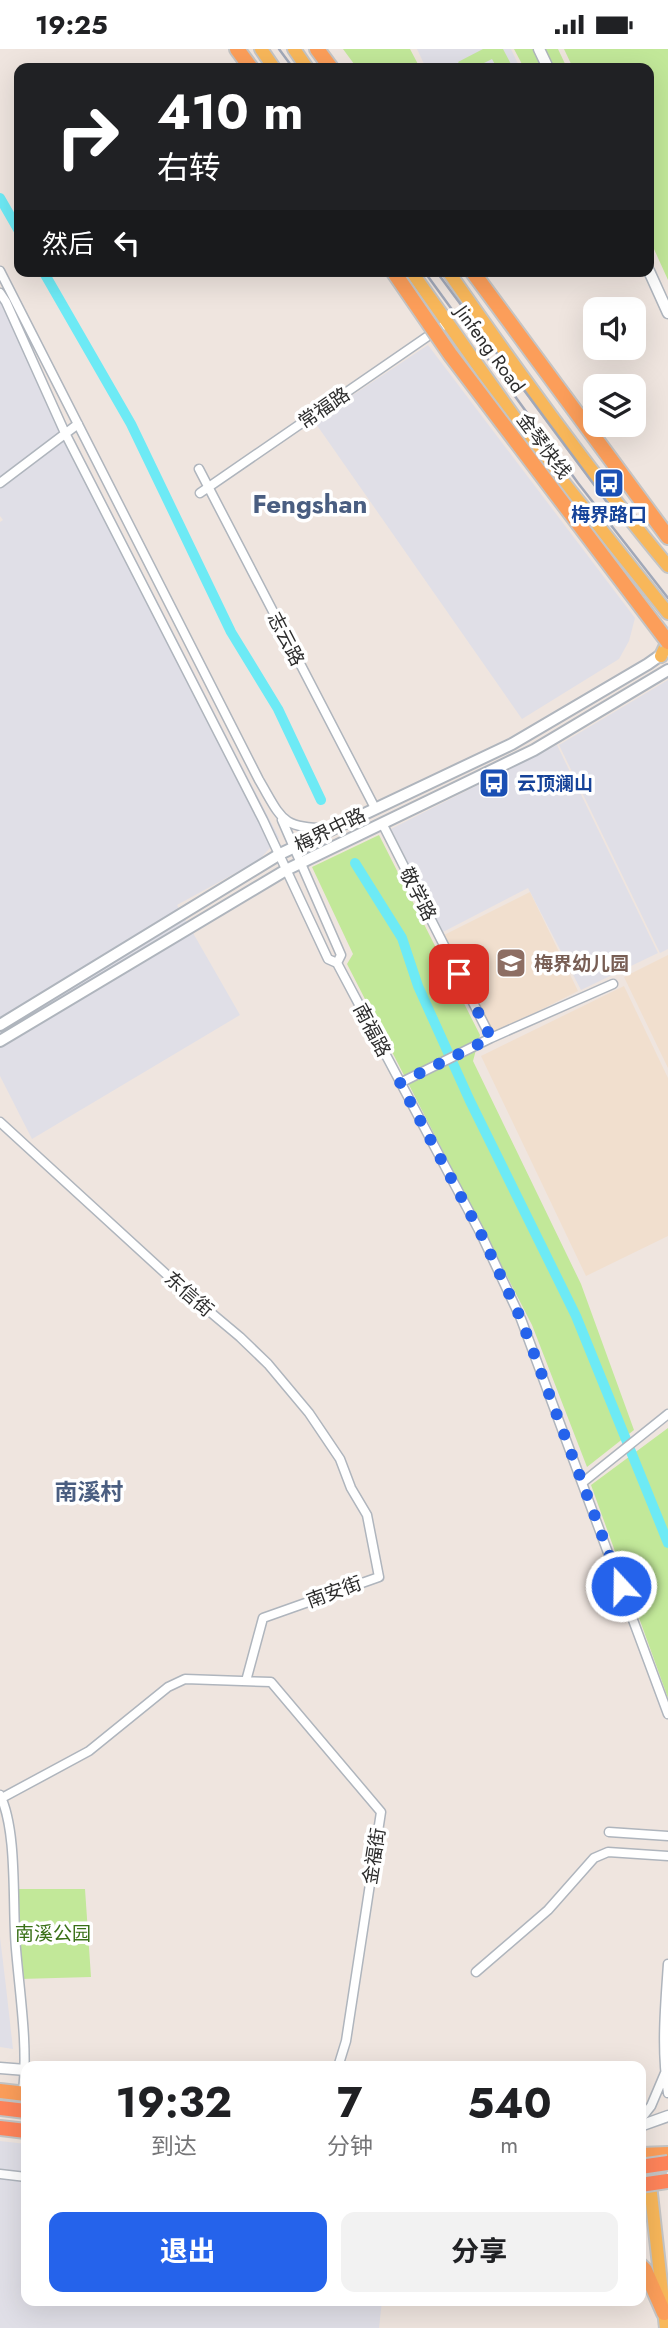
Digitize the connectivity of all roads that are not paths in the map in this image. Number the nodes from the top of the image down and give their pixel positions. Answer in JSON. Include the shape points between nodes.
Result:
{"nodes":[{"id":1,"x":0,"y":271,"type":"edge"},
{"id":2,"x":397,"y":277,"type":"edge"},
{"id":3,"x":415,"y":277,"type":"edge"},
{"id":4,"x":452,"y":277,"type":"edge"},
{"id":5,"x":475,"y":277,"type":"edge"},
{"id":6,"x":652,"y":277,"type":"edge"},
{"id":7,"x":0,"y":293,"type":"edge"},
{"id":8,"x":668,"y":313,"type":"edge"},
{"id":9,"x":447,"y":324,"type":"junction"},
{"id":10,"x":78,"y":424,"type":"junction"},
{"id":11,"x":65,"y":433,"type":"junction"},
{"id":12,"x":199,"y":468,"type":"dead end"},
{"id":13,"x":0,"y":483,"type":"edge"},
{"id":14,"x":209,"y":488,"type":"junction"},
{"id":15,"x":200,"y":493,"type":"dead end"},
{"id":16,"x":668,"y":537,"type":"edge"},
{"id":17,"x":668,"y":566,"type":"edge"},
{"id":18,"x":668,"y":613,"type":"edge"},
{"id":19,"x":668,"y":641,"type":"edge"},
{"id":20,"x":664,"y":653,"type":"edge"},
{"id":21,"x":668,"y":670,"type":"edge"},
{"id":22,"x":403,"y":796,"type":"junction"},
{"id":23,"x":375,"y":809,"type":"junction"},
{"id":24,"x":411,"y":811,"type":"junction"},
{"id":25,"x":282,"y":820,"type":"junction"},
{"id":26,"x":383,"y":825,"type":"junction"},
{"id":27,"x":333,"y":828,"type":"junction"},
{"id":28,"x":295,"y":847,"type":"junction"},
{"id":29,"x":280,"y":855,"type":"junction"},
{"id":30,"x":302,"y":863,"type":"junction"},
{"id":31,"x":286,"y":870,"type":"junction"},
{"id":32,"x":337,"y":963,"type":"junction"},
{"id":33,"x":613,"y":985,"type":"dead end"},
{"id":34,"x":0,"y":1025,"type":"edge"},
{"id":35,"x":491,"y":1038,"type":"junction"},
{"id":36,"x":0,"y":1041,"type":"edge"},
{"id":37,"x":400,"y":1083,"type":"junction"},
{"id":38,"x":0,"y":1122,"type":"edge"},
{"id":39,"x":668,"y":1413,"type":"edge"},
{"id":40,"x":582,"y":1482,"type":"junction"},
{"id":41,"x":351,"y":1488,"type":"joint"},
{"id":42,"x":247,"y":1681,"type":"junction"},
{"id":43,"x":668,"y":1714,"type":"edge"},
{"id":44,"x":1,"y":1797,"type":"edge"},
{"id":45,"x":609,"y":1832,"type":"dead end"},
{"id":46,"x":668,"y":1836,"type":"edge"},
{"id":47,"x":668,"y":1856,"type":"edge"},
{"id":48,"x":668,"y":1964,"type":"edge"},
{"id":49,"x":476,"y":1972,"type":"dead end"},
{"id":50,"x":25,"y":2061,"type":"edge"},
{"id":51,"x":340,"y":2061,"type":"edge"},
{"id":52,"x":0,"y":2068,"type":"edge"},
{"id":53,"x":21,"y":2070,"type":"edge"},
{"id":54,"x":665,"y":2073,"type":"junction"},
{"id":55,"x":0,"y":2091,"type":"edge"},
{"id":56,"x":668,"y":2093,"type":"edge"},
{"id":57,"x":21,"y":2094,"type":"edge"},
{"id":58,"x":0,"y":2110,"type":"edge"},
{"id":59,"x":21,"y":2112,"type":"edge"},
{"id":60,"x":646,"y":2112,"type":"edge"},
{"id":61,"x":668,"y":2116,"type":"edge"},
{"id":62,"x":646,"y":2124,"type":"edge"},
{"id":63,"x":0,"y":2128,"type":"edge"},
{"id":64,"x":21,"y":2130,"type":"edge"},
{"id":65,"x":666,"y":2157,"type":"edge"},
{"id":66,"x":646,"y":2159,"type":"edge"},
{"id":67,"x":0,"y":2174,"type":"edge"},
{"id":68,"x":21,"y":2176,"type":"edge"},
{"id":69,"x":668,"y":2182,"type":"edge"},
{"id":70,"x":646,"y":2183,"type":"edge"},
{"id":71,"x":646,"y":2196,"type":"edge"},
{"id":72,"x":646,"y":2273,"type":"edge"},
{"id":73,"x":665,"y":2321,"type":"edge"}],
"edges":[{"from":1,"to":10,"type":"street"},
{"from":2,"to":19,"type":"highway","name":"金琴快线","bridge":true,"via":[[450,354]]},
{"from":3,"to":9,"type":"main road","name":"Jinfeng Road"},
{"from":4,"to":17,"type":"main road","name":"Jinfeng Road"},
{"from":5,"to":16,"type":"highway"},
{"from":6,"to":8,"type":"street"},
{"from":7,"to":11,"type":"street"},
{"from":9,"to":14,"type":"street","name":"常福路"},
{"from":9,"to":18,"type":"main road","name":"Jinfeng Road","via":[[537,449]]},
{"from":10,"to":11,"type":"street"},
{"from":10,"to":25,"type":"street"},
{"from":11,"to":13,"type":"street"},
{"from":11,"to":29,"type":"street"},
{"from":12,"to":14,"type":"street","name":"志云路"},
{"from":14,"to":15,"type":"street","name":"常福路"},
{"from":14,"to":23,"type":"street","name":"志云路"},
{"from":19,"to":20,"type":"main road"},
{"from":20,"to":22,"type":"main road","name":"梅界中路","via":[[512,744]]},
{"from":21,"to":24,"type":"main road","name":"梅界中路","via":[[534,750]]},
{"from":22,"to":23,"type":"main road","name":"梅界中路"},
{"from":22,"to":24,"type":"street"},
{"from":23,"to":27,"type":"main road","name":"梅界中路"},
{"from":24,"to":26,"type":"main road","name":"梅界中路"},
{"from":25,"to":27,"type":"street","via":[[306,829]]},
{"from":25,"to":28,"type":"street"},
{"from":26,"to":30,"type":"main road","name":"梅界中路"},
{"from":26,"to":35,"type":"street","name":"敬学路"},
{"from":27,"to":28,"type":"main road","name":"梅界中路"},
{"from":28,"to":29,"type":"main road","name":"梅界中路"},
{"from":28,"to":30,"type":"street"},
{"from":29,"to":31,"type":"street"},
{"from":29,"to":34,"type":"main road","name":"梅界中路"},
{"from":30,"to":31,"type":"main road","name":"梅界中路"},
{"from":30,"to":32,"type":"street","via":[[341,955]]},
{"from":31,"to":32,"type":"street","via":[[328,959]]},
{"from":31,"to":36,"type":"main road","name":"梅界中路"},
{"from":32,"to":37,"type":"street","name":"南福路"},
{"from":33,"to":35,"type":"street"},
{"from":35,"to":37,"type":"street"},
{"from":37,"to":40,"type":"street","name":"南福路","via":[[521,1319]]},
{"from":38,"to":41,"type":"street","name":"东信街","via":[[268,1364],[340,1459]]},
{"from":39,"to":40,"type":"street"},
{"from":40,"to":43,"type":"street","name":"南福路"},
{"from":41,"to":42,"type":"street","name":"南安街","via":[[367,1515],[379,1577],[263,1618]]},
{"from":42,"to":44,"type":"street","via":[[185,1679],[167,1688],[89,1751]]},
{"from":42,"to":51,"type":"street","name":"金福街","via":[[271,1682],[381,1812]]},
{"from":44,"to":50,"type":"street","via":[[10,1818]]},
{"from":45,"to":46,"type":"street"},
{"from":47,"to":49,"type":"street","via":[[608,1852],[594,1858],[548,1910]]},
{"from":48,"to":54,"type":"street"},
{"from":52,"to":53,"type":"street"},
{"from":54,"to":56,"type":"street"},
{"from":54,"to":60,"type":"street"},
{"from":55,"to":57,"type":"highway"},
{"from":58,"to":59,"type":"highway"},
{"from":61,"to":62,"type":"street"},
{"from":63,"to":64,"type":"highway"},
{"from":65,"to":66,"type":"highway","bridge":true},
{"from":65,"to":69,"type":"main road"},
{"from":67,"to":68,"type":"street"},
{"from":69,"to":70,"type":"highway","bridge":true},
{"from":71,"to":73,"type":"main road"},
{"from":72,"to":73,"type":"highway"}]}
